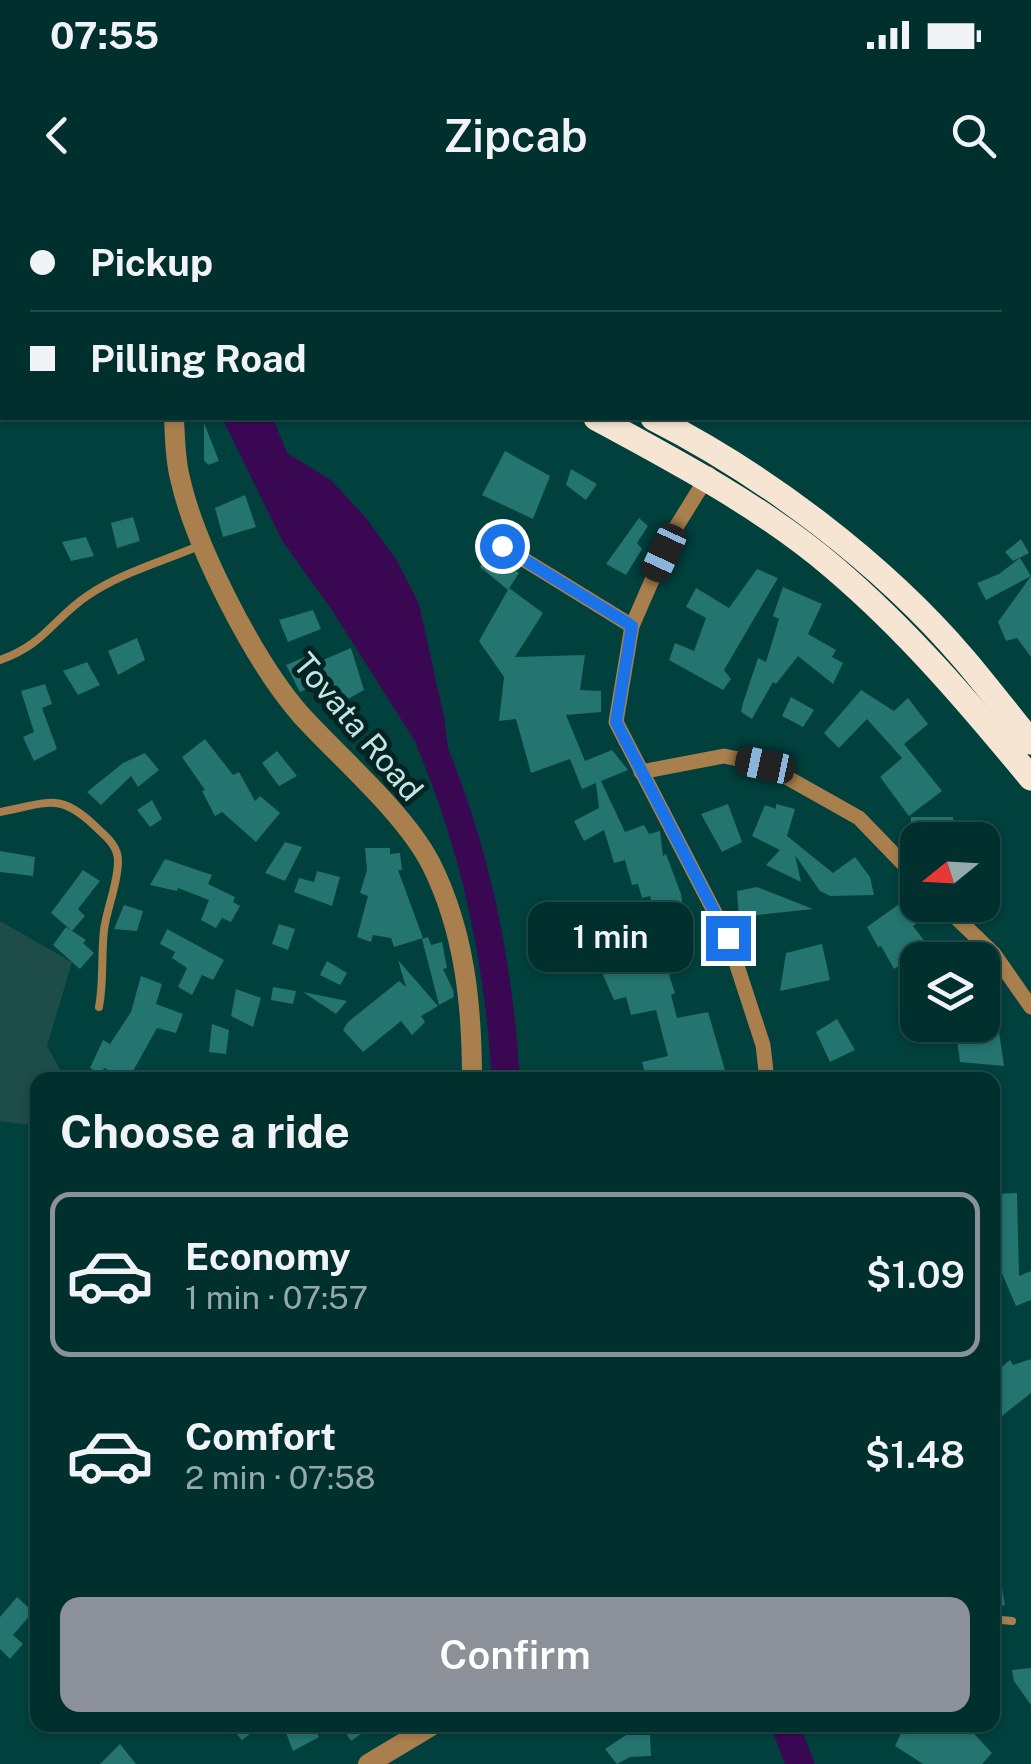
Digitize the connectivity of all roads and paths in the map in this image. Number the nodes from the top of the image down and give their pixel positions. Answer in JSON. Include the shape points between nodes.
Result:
{"nodes":[{"id":1,"x":174,"y":420,"type":"edge"},
{"id":2,"x":600,"y":420,"type":"edge"},
{"id":3,"x":660,"y":420,"type":"edge"},
{"id":4,"x":721,"y":453,"type":"junction"},
{"id":5,"x":707,"y":478,"type":"junction"},
{"id":6,"x":201,"y":546,"type":"junction"},
{"id":7,"x":502,"y":546,"type":"dead end"},
{"id":8,"x":632,"y":626,"type":"junction"},
{"id":9,"x":0,"y":660,"type":"edge"},
{"id":10,"x":1031,"y":742,"type":"edge"},
{"id":11,"x":641,"y":772,"type":"junction"},
{"id":12,"x":1031,"y":778,"type":"edge"},
{"id":13,"x":0,"y":812,"type":"edge"},
{"id":14,"x":900,"y":860,"type":"edge"},
{"id":15,"x":960,"y":922,"type":"edge"},
{"id":16,"x":99,"y":1007,"type":"dead end"},
{"id":17,"x":1031,"y":1007,"type":"edge"},
{"id":18,"x":472,"y":1072,"type":"edge"},
{"id":19,"x":766,"y":1072,"type":"edge"},
{"id":20,"x":1000,"y":1619,"type":"edge"},
{"id":21,"x":1012,"y":1621,"type":"dead end"},
{"id":22,"x":421,"y":1732,"type":"edge"},
{"id":23,"x":368,"y":1764,"type":"edge"}],
"edges":[{"from":1,"to":6,"type":"street","name":"Tovata Road","via":[[179,477]]},
{"from":2,"to":5,"type":"highway"},
{"from":3,"to":4,"type":"highway"},
{"from":4,"to":5,"type":"street"},
{"from":4,"to":10,"type":"highway","via":[[848,547],[910,604]]},
{"from":5,"to":8,"type":"street","via":[[673,532]]},
{"from":5,"to":12,"type":"highway","via":[[830,564],[896,624]]},
{"from":6,"to":9,"type":"lane","via":[[94,592],[41,639]]},
{"from":6,"to":18,"type":"street","name":"Tovata Road","via":[[297,710],[386,804],[430,862],[466,970]]},
{"from":7,"to":8,"type":"street"},
{"from":8,"to":11,"type":"street","via":[[616,722]]},
{"from":11,"to":14,"type":"street","via":[[724,756],[765,765],[859,818]]},
{"from":11,"to":19,"type":"street","via":[[728,938]]},
{"from":13,"to":16,"type":"lane","via":[[66,803],[114,846],[118,863],[102,942]]},
{"from":15,"to":17,"type":"street","via":[[994,954]]},
{"from":20,"to":21,"type":"lane"},
{"from":22,"to":23,"type":"street"}]}
